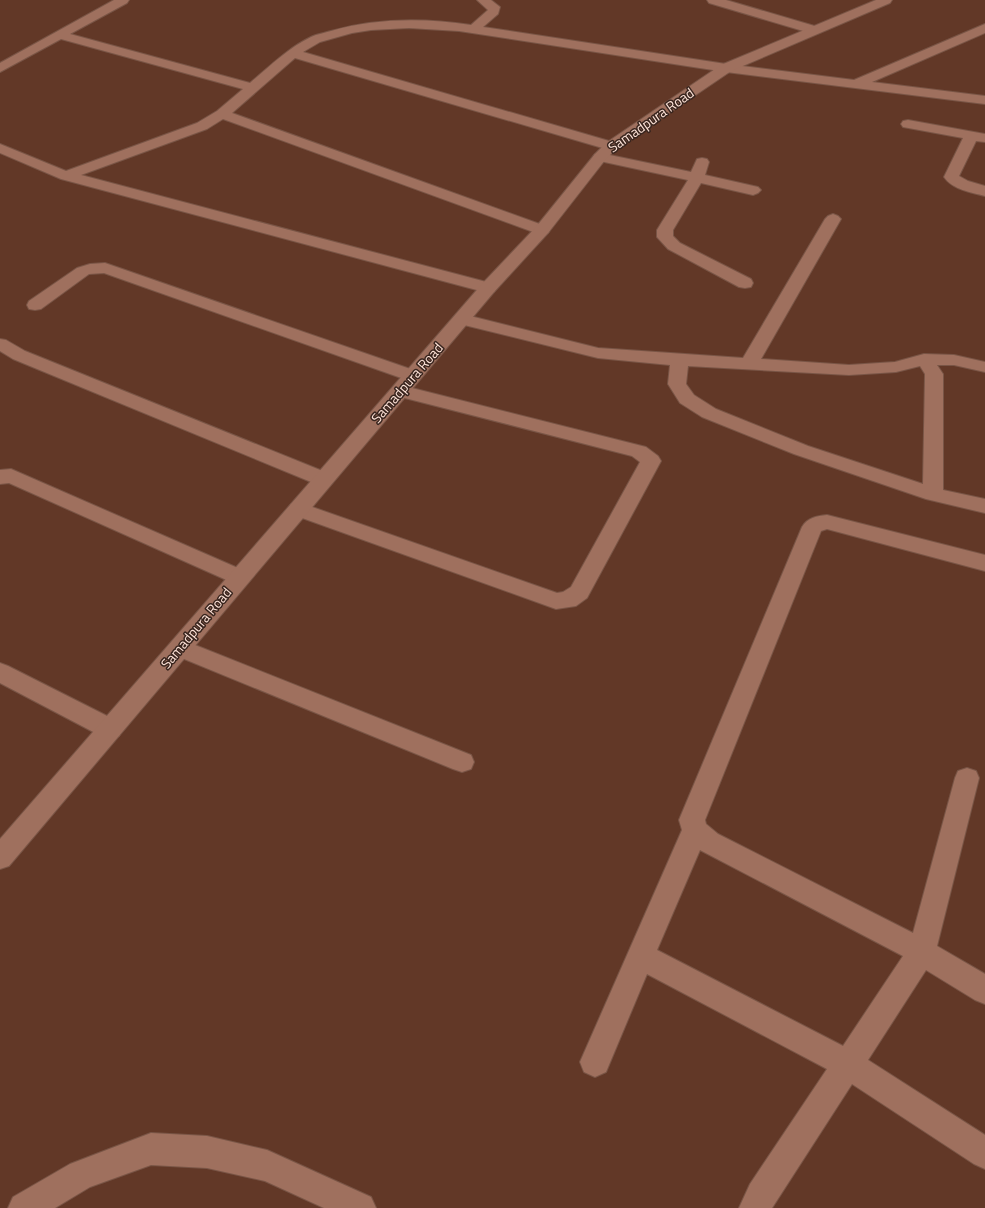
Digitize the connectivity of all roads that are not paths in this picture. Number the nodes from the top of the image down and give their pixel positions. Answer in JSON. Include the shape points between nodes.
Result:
{"nodes":[{"id":1,"x":123,"y":0,"type":"edge"},
{"id":2,"x":484,"y":0,"type":"edge"},
{"id":3,"x":713,"y":0,"type":"edge"},
{"id":4,"x":886,"y":0,"type":"edge"},
{"id":5,"x":985,"y":28,"type":"edge"},
{"id":6,"x":474,"y":29,"type":"junction"},
{"id":7,"x":814,"y":30,"type":"junction"},
{"id":8,"x":59,"y":35,"type":"junction"},
{"id":9,"x":293,"y":53,"type":"junction"},
{"id":10,"x":0,"y":68,"type":"edge"},
{"id":11,"x":726,"y":68,"type":"junction"},
{"id":12,"x":855,"y":84,"type":"junction"},
{"id":13,"x":253,"y":88,"type":"junction"},
{"id":14,"x":985,"y":100,"type":"edge"},
{"id":15,"x":222,"y":114,"type":"junction"},
{"id":16,"x":908,"y":124,"type":"dead end"},
{"id":17,"x":978,"y":136,"type":"edge"},
{"id":18,"x":0,"y":148,"type":"edge"},
{"id":19,"x":606,"y":151,"type":"junction"},
{"id":20,"x":702,"y":162,"type":"dead end"},
{"id":21,"x":66,"y":176,"type":"junction"},
{"id":22,"x":696,"y":178,"type":"junction"},
{"id":23,"x":753,"y":190,"type":"dead end"},
{"id":24,"x":985,"y":191,"type":"edge"},
{"id":25,"x":834,"y":219,"type":"dead end"},
{"id":26,"x":542,"y":230,"type":"junction"},
{"id":27,"x":745,"y":283,"type":"dead end"},
{"id":28,"x":488,"y":288,"type":"junction"},
{"id":29,"x":35,"y":305,"type":"dead end"},
{"id":30,"x":462,"y":320,"type":"junction"},
{"id":31,"x":0,"y":344,"type":"edge"},
{"id":32,"x":924,"y":359,"type":"junction"},
{"id":33,"x":680,"y":360,"type":"junction"},
{"id":34,"x":749,"y":364,"type":"junction"},
{"id":35,"x":985,"y":367,"type":"edge"},
{"id":36,"x":413,"y":376,"type":"junction"},
{"id":37,"x":400,"y":391,"type":"junction"},
{"id":38,"x":0,"y":477,"type":"edge"},
{"id":39,"x":323,"y":480,"type":"junction"},
{"id":40,"x":933,"y":494,"type":"junction"},
{"id":41,"x":985,"y":506,"type":"edge"},
{"id":42,"x":298,"y":510,"type":"junction"},
{"id":43,"x":985,"y":563,"type":"edge"},
{"id":44,"x":239,"y":577,"type":"junction"},
{"id":45,"x":180,"y":648,"type":"junction"},
{"id":46,"x":0,"y":672,"type":"edge"},
{"id":47,"x":110,"y":729,"type":"junction"},
{"id":48,"x":462,"y":762,"type":"dead end"},
{"id":49,"x":967,"y":778,"type":"dead end"},
{"id":50,"x":695,"y":830,"type":"junction"},
{"id":51,"x":0,"y":858,"type":"edge"},
{"id":52,"x":922,"y":952,"type":"junction"},
{"id":53,"x":641,"y":956,"type":"junction"},
{"id":54,"x":985,"y":990,"type":"edge"},
{"id":55,"x":595,"y":1062,"type":"dead end"},
{"id":56,"x":848,"y":1064,"type":"junction"},
{"id":57,"x":985,"y":1153,"type":"edge"},
{"id":58,"x":24,"y":1208,"type":"edge"},
{"id":59,"x":360,"y":1208,"type":"edge"},
{"id":60,"x":755,"y":1208,"type":"edge"}],
"edges":[{"from":1,"to":8,"type":"street"},
{"from":2,"to":6,"type":"street","via":[[494,8],[494,11]]},
{"from":3,"to":7,"type":"street"},
{"from":4,"to":7,"type":"street","name":"Samadpura Road"},
{"from":5,"to":12,"type":"street"},
{"from":6,"to":9,"type":"street","via":[[409,24],[371,26],[316,39]]},
{"from":6,"to":11,"type":"street"},
{"from":7,"to":11,"type":"street","name":"Samadpura Road"},
{"from":8,"to":10,"type":"street"},
{"from":8,"to":13,"type":"street"},
{"from":9,"to":13,"type":"street"},
{"from":9,"to":19,"type":"street"},
{"from":11,"to":12,"type":"street"},
{"from":11,"to":19,"type":"street","name":"Samadpura Road"},
{"from":12,"to":14,"type":"street"},
{"from":13,"to":15,"type":"street"},
{"from":15,"to":21,"type":"street","via":[[174,138]]},
{"from":15,"to":26,"type":"street"},
{"from":16,"to":17,"type":"street"},
{"from":17,"to":24,"type":"street","via":[[951,177],[965,186]]},
{"from":18,"to":21,"type":"street"},
{"from":19,"to":22,"type":"street"},
{"from":19,"to":26,"type":"street","name":"Samadpura Road"},
{"from":20,"to":22,"type":"street"},
{"from":21,"to":28,"type":"street"},
{"from":22,"to":23,"type":"street"},
{"from":22,"to":27,"type":"street","via":[[665,230],[664,237],[674,246]]},
{"from":25,"to":34,"type":"street"},
{"from":26,"to":28,"type":"street","name":"Samadpura Road"},
{"from":28,"to":30,"type":"street","name":"Samadpura Road"},
{"from":29,"to":36,"type":"street","via":[[83,271],[105,268]]},
{"from":30,"to":33,"type":"street","via":[[598,353]]},
{"from":30,"to":36,"type":"street","name":"Samadpura Road"},
{"from":31,"to":39,"type":"street","via":[[19,355]]},
{"from":32,"to":34,"type":"street","via":[[896,367],[850,370]]},
{"from":32,"to":35,"type":"street","via":[[954,360]]},
{"from":32,"to":40,"type":"street","via":[[934,374]]},
{"from":33,"to":34,"type":"street"},
{"from":33,"to":40,"type":"street","via":[[677,384],[687,399],[709,413],[801,450]]},
{"from":36,"to":37,"type":"street","name":"Samadpura Road"},
{"from":37,"to":39,"type":"street","name":"Samadpura Road"},
{"from":37,"to":42,"type":"street","via":[[639,451],[651,461],[579,592],[568,600],[556,601]]},
{"from":38,"to":44,"type":"street","via":[[11,476]]},
{"from":39,"to":42,"type":"street","name":"Samadpura Road"},
{"from":40,"to":41,"type":"street"},
{"from":42,"to":44,"type":"street","name":"Samadpura Road"},
{"from":43,"to":50,"type":"street","via":[[827,522],[812,527],[692,820]]},
{"from":44,"to":45,"type":"street","name":"Samadpura Road"},
{"from":45,"to":47,"type":"street","name":"Samadpura Road"},
{"from":45,"to":48,"type":"street"},
{"from":46,"to":47,"type":"street"},
{"from":47,"to":51,"type":"street","name":"Samadpura Road"},
{"from":49,"to":52,"type":"street"},
{"from":50,"to":52,"type":"street","via":[[709,842]]},
{"from":50,"to":53,"type":"street"},
{"from":52,"to":54,"type":"street"},
{"from":52,"to":56,"type":"street"},
{"from":53,"to":55,"type":"street"},
{"from":53,"to":56,"type":"street"},
{"from":56,"to":57,"type":"street"},
{"from":56,"to":60,"type":"street","via":[[761,1195]]},
{"from":58,"to":59,"type":"street","via":[[81,1175],[151,1149],[207,1152],[266,1166]]}]}
